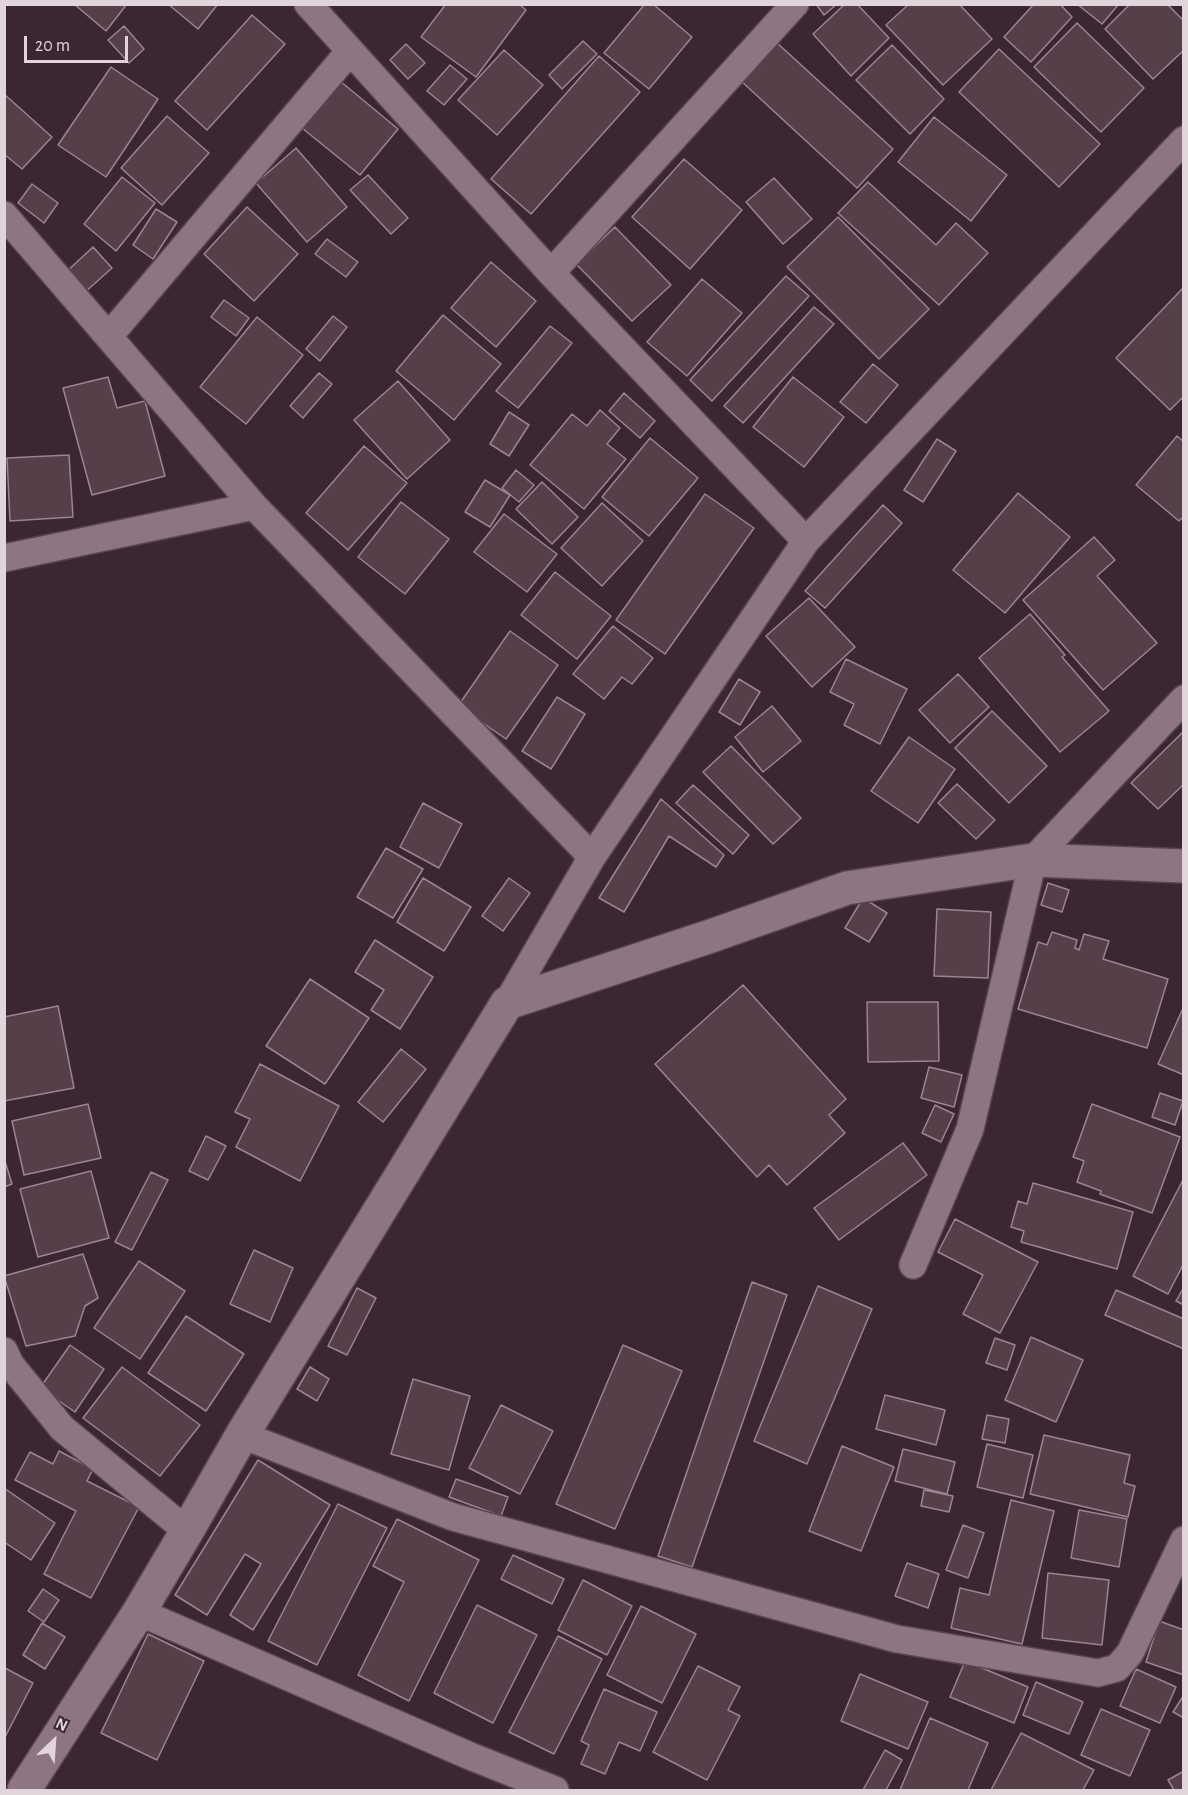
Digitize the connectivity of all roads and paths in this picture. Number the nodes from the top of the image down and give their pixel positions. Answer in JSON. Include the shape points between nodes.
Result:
{"nodes":[{"id":1,"x":308,"y":4,"type":"edge"},
{"id":2,"x":795,"y":4,"type":"edge"},
{"id":3,"x":350,"y":51,"type":"junction"},
{"id":4,"x":1184,"y":140,"type":"edge"},
{"id":5,"x":4,"y":215,"type":"edge"},
{"id":6,"x":551,"y":273,"type":"junction"},
{"id":7,"x":109,"y":336,"type":"junction"},
{"id":8,"x":254,"y":507,"type":"junction"},
{"id":9,"x":806,"y":541,"type":"junction"},
{"id":10,"x":4,"y":558,"type":"edge"},
{"id":11,"x":1184,"y":699,"type":"edge"},
{"id":12,"x":592,"y":857,"type":"junction"},
{"id":13,"x":1033,"y":860,"type":"junction"},
{"id":14,"x":1184,"y":866,"type":"edge"},
{"id":15,"x":507,"y":1003,"type":"junction"},
{"id":16,"x":913,"y":1265,"type":"dead end"},
{"id":17,"x":4,"y":1351,"type":"edge"},
{"id":18,"x":242,"y":1435,"type":"junction"},
{"id":19,"x":187,"y":1531,"type":"junction"},
{"id":20,"x":1184,"y":1540,"type":"edge"},
{"id":21,"x":139,"y":1612,"type":"junction"},
{"id":22,"x":24,"y":1791,"type":"edge"},
{"id":23,"x":555,"y":1791,"type":"edge"}],
"edges":[{"from":1,"to":3,"type":"street"},
{"from":2,"to":6,"type":"street"},
{"from":3,"to":6,"type":"street"},
{"from":3,"to":7,"type":"street"},
{"from":4,"to":9,"type":"street"},
{"from":5,"to":7,"type":"street"},
{"from":6,"to":9,"type":"street"},
{"from":7,"to":8,"type":"street"},
{"from":8,"to":10,"type":"street"},
{"from":8,"to":12,"type":"street"},
{"from":9,"to":12,"type":"street"},
{"from":11,"to":13,"type":"street"},
{"from":12,"to":15,"type":"street"},
{"from":13,"to":14,"type":"street"},
{"from":13,"to":15,"type":"street","via":[[847,888]]},
{"from":13,"to":16,"type":"street","via":[[970,1130]]},
{"from":15,"to":18,"type":"street"},
{"from":17,"to":19,"type":"street","via":[[10,1364],[62,1428]]},
{"from":18,"to":19,"type":"street"},
{"from":18,"to":20,"type":"street","via":[[453,1517],[897,1639],[1098,1673],[1117,1668],[1130,1653]]},
{"from":19,"to":21,"type":"street"},
{"from":21,"to":22,"type":"street"},
{"from":21,"to":23,"type":"street"}]}
